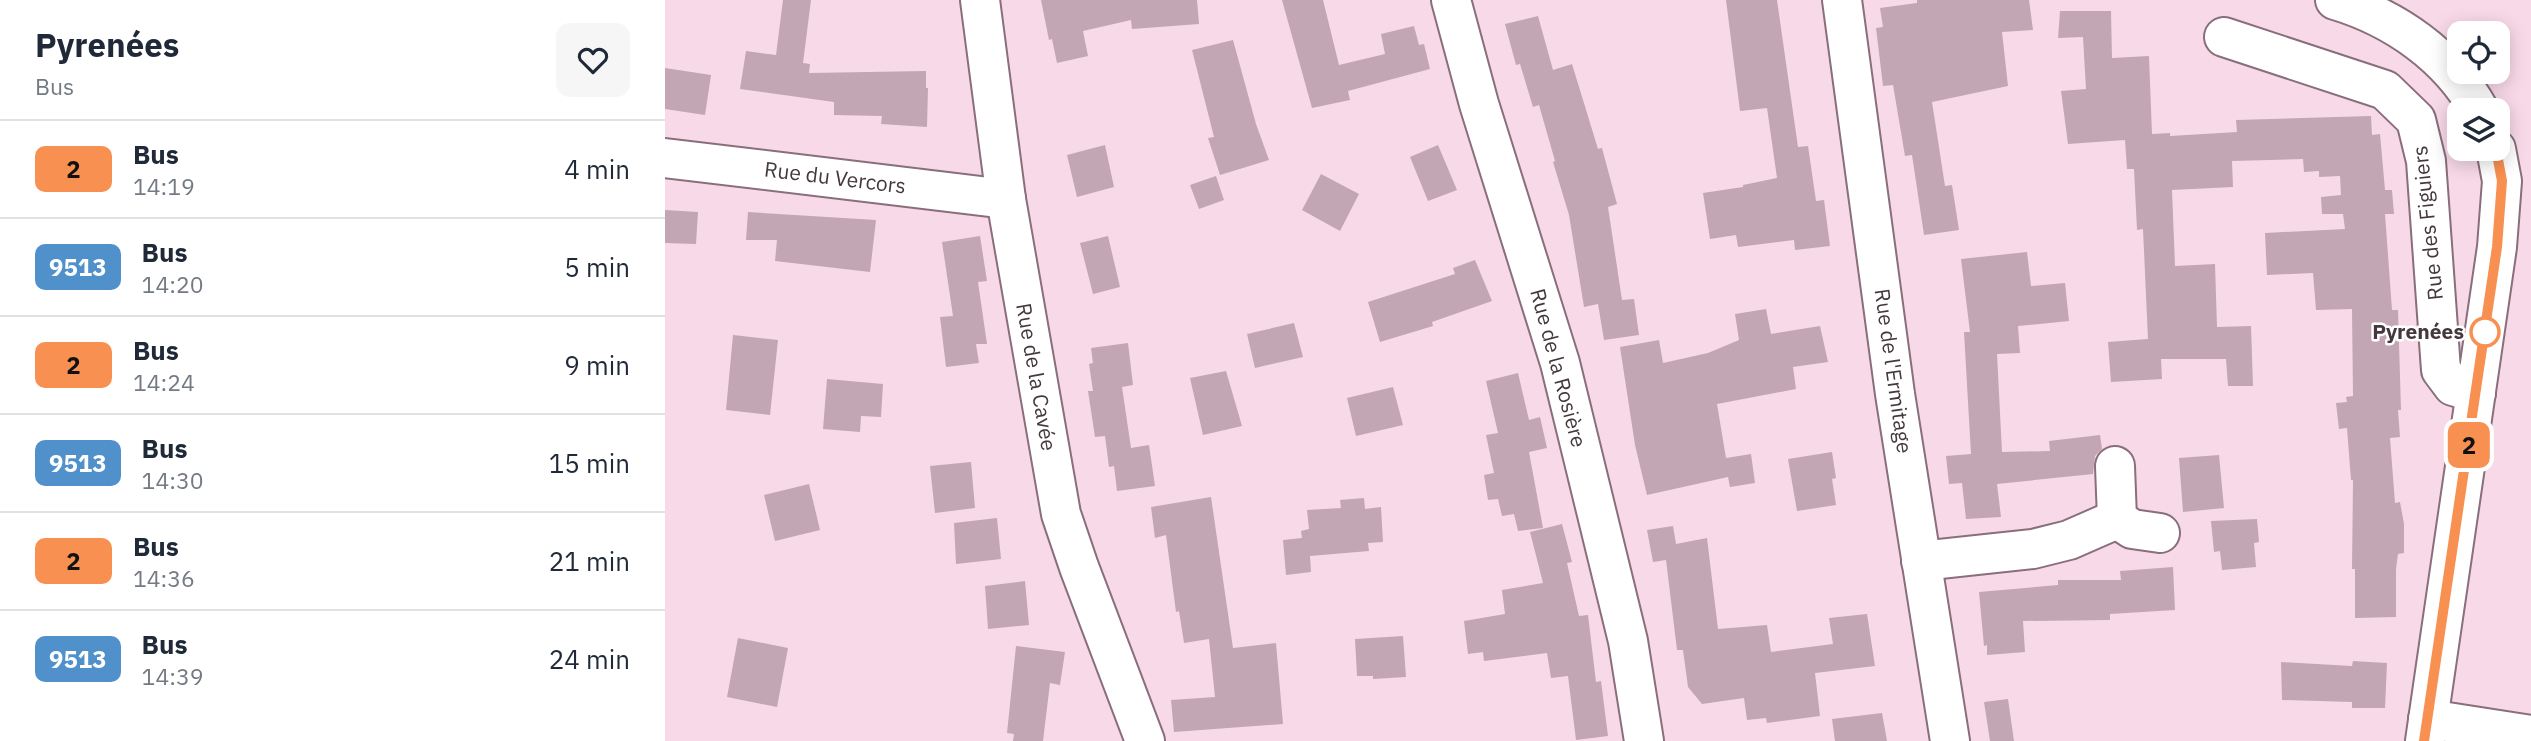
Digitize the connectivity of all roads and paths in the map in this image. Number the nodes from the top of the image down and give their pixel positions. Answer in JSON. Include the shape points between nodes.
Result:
{"nodes":[{"id":1,"x":981,"y":0,"type":"edge"},
{"id":2,"x":1451,"y":0,"type":"edge"},
{"id":3,"x":1842,"y":0,"type":"edge"},
{"id":4,"x":2336,"y":0,"type":"edge"},
{"id":5,"x":2404,"y":14,"type":"edge"},
{"id":6,"x":2224,"y":37,"type":"dead end"},
{"id":7,"x":2472,"y":98,"type":"edge"},
{"id":8,"x":665,"y":158,"type":"edge"},
{"id":9,"x":2498,"y":161,"type":"edge"},
{"id":10,"x":1006,"y":199,"type":"junction"},
{"id":11,"x":2516,"y":220,"type":"edge"},
{"id":12,"x":2476,"y":393,"type":"junction"},
{"id":13,"x":2115,"y":466,"type":"dead end"},
{"id":14,"x":2117,"y":519,"type":"junction"},
{"id":15,"x":2160,"y":533,"type":"dead end"},
{"id":16,"x":1921,"y":561,"type":"junction"},
{"id":17,"x":2426,"y":730,"type":"edge"},
{"id":18,"x":2531,"y":735,"type":"edge"},
{"id":19,"x":1145,"y":741,"type":"edge"},
{"id":20,"x":1644,"y":741,"type":"edge"},
{"id":21,"x":1950,"y":741,"type":"edge"}],
"edges":[{"from":1,"to":10,"type":"street","name":"Rue de la Cavée"},
{"from":2,"to":20,"type":"street","name":"Rue de la Rosière","via":[[1560,363],[1628,641]]},
{"from":3,"to":16,"type":"street","name":"Rue de l'Ermitage"},
{"from":4,"to":5,"type":"street"},
{"from":5,"to":7,"type":"street"},
{"from":6,"to":12,"type":"street","name":"Rue des Figuiers","via":[[2385,90],[2416,120],[2426,161],[2441,370],[2453,386]]},
{"from":8,"to":10,"type":"street","name":"Rue du Vercors"},
{"from":9,"to":11,"type":"street"},
{"from":10,"to":19,"type":"street","name":"Rue de la Cavée","via":[[1062,514]]},
{"from":11,"to":12,"type":"street"},
{"from":12,"to":17,"type":"street"},
{"from":13,"to":14,"type":"street"},
{"from":14,"to":15,"type":"street","via":[[2132,529]]},
{"from":14,"to":16,"type":"street","via":[[2069,540],[2033,549]]},
{"from":16,"to":21,"type":"street","name":"Rue de l'Ermitage"},
{"from":17,"to":18,"type":"street"}]}
